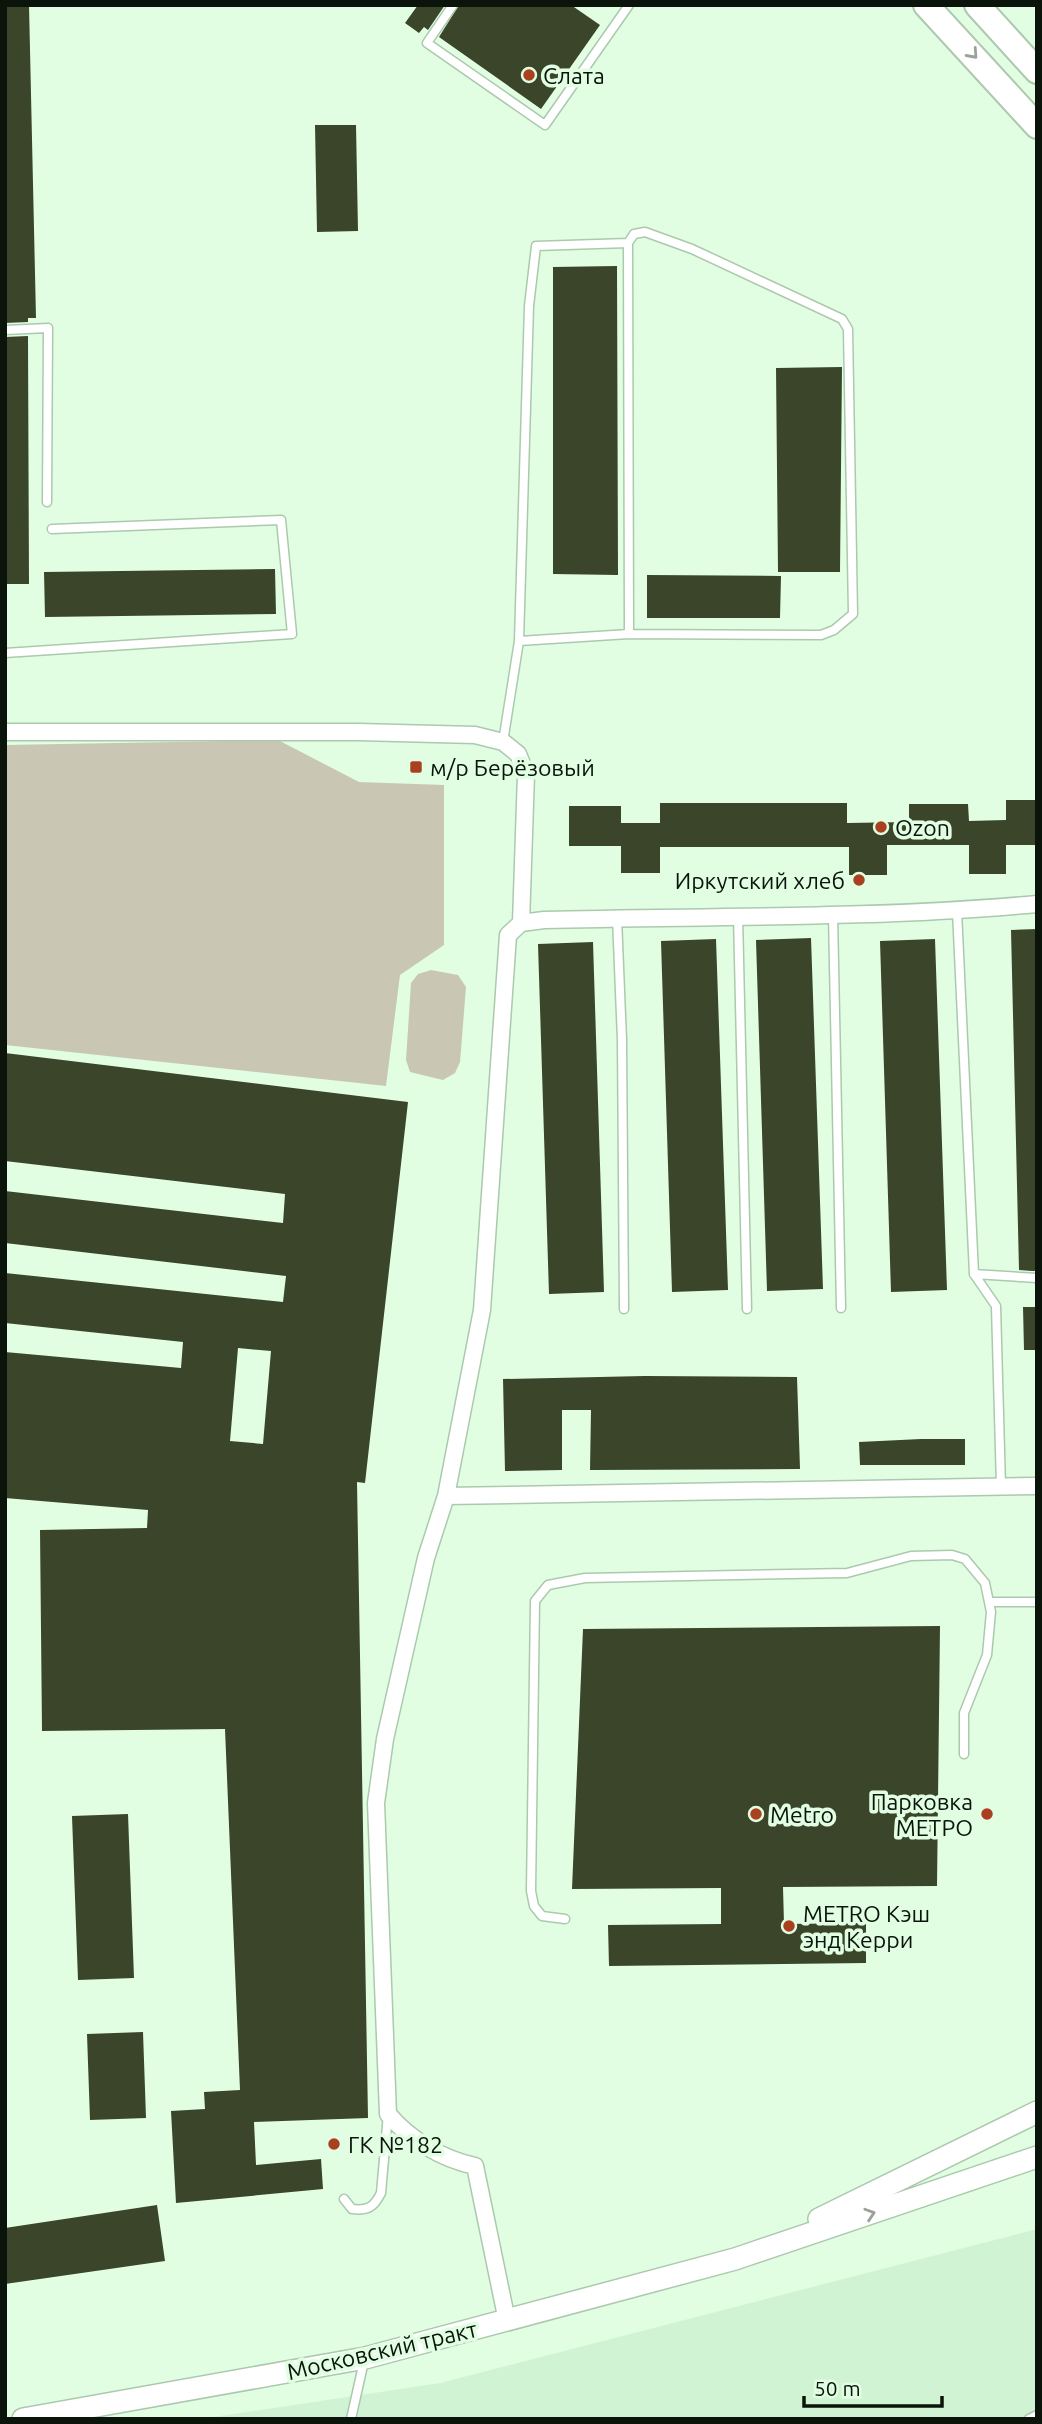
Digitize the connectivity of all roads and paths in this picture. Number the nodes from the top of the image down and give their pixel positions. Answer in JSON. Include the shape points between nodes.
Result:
{"nodes":[{"id":1,"x":453,"y":5,"type":"edge"},
{"id":2,"x":977,"y":5,"type":"edge"},
{"id":3,"x":625,"y":6,"type":"edge"},
{"id":4,"x":924,"y":7,"type":"edge"},
{"id":5,"x":1037,"y":71,"type":"edge"},
{"id":6,"x":1037,"y":126,"type":"edge"},
{"id":7,"x":628,"y":243,"type":"junction"},
{"id":8,"x":5,"y":330,"type":"edge"},
{"id":9,"x":47,"y":502,"type":"dead end"},
{"id":10,"x":52,"y":529,"type":"dead end"},
{"id":11,"x":629,"y":634,"type":"junction"},
{"id":12,"x":519,"y":641,"type":"junction"},
{"id":13,"x":5,"y":653,"type":"edge"},
{"id":14,"x":5,"y":732,"type":"edge"},
{"id":15,"x":503,"y":742,"type":"junction"},
{"id":16,"x":1037,"y":904,"type":"edge"},
{"id":17,"x":957,"y":911,"type":"junction"},
{"id":18,"x":738,"y":915,"type":"junction"},
{"id":19,"x":833,"y":915,"type":"junction"},
{"id":20,"x":617,"y":918,"type":"junction"},
{"id":21,"x":521,"y":923,"type":"junction"},
{"id":22,"x":974,"y":1274,"type":"junction"},
{"id":23,"x":1037,"y":1278,"type":"edge"},
{"id":24,"x":747,"y":1308,"type":"dead end"},
{"id":25,"x":841,"y":1308,"type":"dead end"},
{"id":26,"x":624,"y":1309,"type":"dead end"},
{"id":27,"x":1037,"y":1486,"type":"edge"},
{"id":28,"x":1000,"y":1487,"type":"junction"},
{"id":29,"x":446,"y":1496,"type":"junction"},
{"id":30,"x":990,"y":1602,"type":"junction"},
{"id":31,"x":1037,"y":1602,"type":"edge"},
{"id":32,"x":964,"y":1754,"type":"dead end"},
{"id":33,"x":565,"y":1919,"type":"dead end"},
{"id":34,"x":1037,"y":2112,"type":"edge"},
{"id":35,"x":388,"y":2114,"type":"junction"},
{"id":36,"x":1037,"y":2157,"type":"edge"},
{"id":37,"x":344,"y":2199,"type":"dead end"},
{"id":38,"x":735,"y":2259,"type":"junction"},
{"id":39,"x":508,"y":2321,"type":"junction"},
{"id":40,"x":365,"y":2358,"type":"junction"},
{"id":41,"x":1037,"y":2415,"type":"edge"},
{"id":42,"x":23,"y":2419,"type":"edge"},
{"id":43,"x":351,"y":2419,"type":"edge"},
{"id":44,"x":1029,"y":2419,"type":"edge"}],
"edges":[{"from":1,"to":3,"type":"lane","via":[[427,43],[545,125]]},
{"from":2,"to":5,"type":"main road"},
{"from":4,"to":6,"type":"main road","one_way":true},
{"from":7,"to":11,"type":"lane"},
{"from":7,"to":11,"type":"lane","via":[[634,234],[645,232],[842,318],[848,329],[853,614],[834,631],[821,635]]},
{"from":7,"to":12,"type":"lane","via":[[536,246],[529,306]]},
{"from":8,"to":9,"type":"lane","via":[[48,328]]},
{"from":10,"to":13,"type":"lane","via":[[281,520],[292,634]]},
{"from":11,"to":12,"type":"lane"},
{"from":12,"to":15,"type":"lane"},
{"from":14,"to":15,"type":"street","via":[[358,732],[475,735]]},
{"from":15,"to":21,"type":"street","via":[[518,754],[526,774]]},
{"from":16,"to":17,"type":"street"},
{"from":17,"to":19,"type":"street"},
{"from":17,"to":22,"type":"lane"},
{"from":18,"to":19,"type":"street"},
{"from":18,"to":20,"type":"street"},
{"from":18,"to":24,"type":"lane"},
{"from":19,"to":25,"type":"lane"},
{"from":20,"to":21,"type":"street"},
{"from":20,"to":26,"type":"lane"},
{"from":21,"to":29,"type":"street","via":[[508,935],[482,1310]]},
{"from":22,"to":23,"type":"lane"},
{"from":22,"to":28,"type":"lane","via":[[996,1306]]},
{"from":27,"to":28,"type":"street"},
{"from":28,"to":29,"type":"street"},
{"from":29,"to":35,"type":"street","via":[[423,1571],[376,1803]]},
{"from":30,"to":31,"type":"lane"},
{"from":30,"to":32,"type":"lane","via":[[987,1655],[964,1713]]},
{"from":30,"to":33,"type":"lane","via":[[974,1565],[959,1556],[944,1555],[911,1556],[854,1572],[585,1578],[557,1581],[542,1589],[535,1601],[531,1891],[542,1916]]},
{"from":34,"to":38,"type":"main road"},
{"from":35,"to":37,"type":"lane","via":[[381,2193],[375,2205],[352,2209]]},
{"from":35,"to":39,"type":"street","via":[[398,2127],[430,2148],[475,2166]]},
{"from":38,"to":36,"type":"main road","one_way":true},
{"from":38,"to":39,"type":"main road","name":"Московский тракт"},
{"from":39,"to":40,"type":"main road","name":"Московский тракт"},
{"from":40,"to":42,"type":"main road","name":"Московский тракт"},
{"from":40,"to":43,"type":"lane"},
{"from":41,"to":44,"type":"lane"}]}
